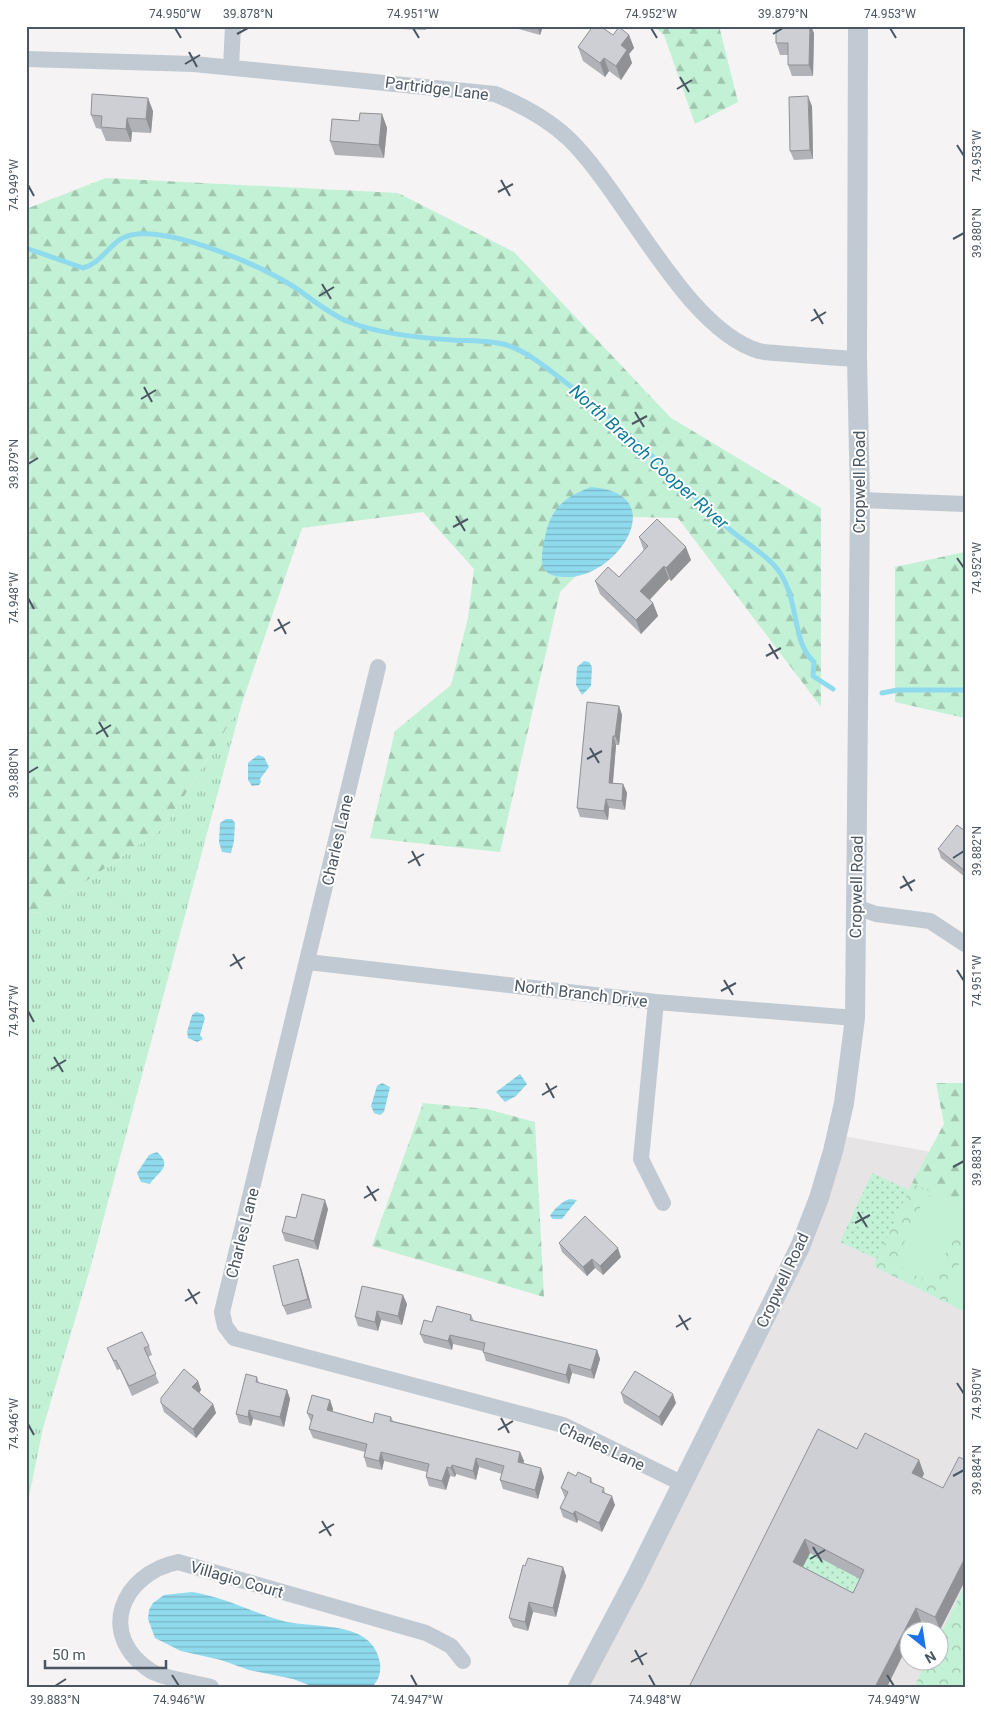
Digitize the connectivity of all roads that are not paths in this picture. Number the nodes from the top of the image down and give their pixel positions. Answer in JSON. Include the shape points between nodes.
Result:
{"nodes":[{"id":1,"x":233,"y":26,"type":"edge"},
{"id":2,"x":858,"y":26,"type":"edge"},
{"id":3,"x":26,"y":59,"type":"edge"},
{"id":4,"x":231,"y":67,"type":"junction"},
{"id":5,"x":857,"y":359,"type":"junction"},
{"id":6,"x":860,"y":500,"type":"junction"},
{"id":7,"x":965,"y":504,"type":"edge"},
{"id":8,"x":378,"y":667,"type":"dead end"},
{"id":9,"x":856,"y":907,"type":"junction"},
{"id":10,"x":965,"y":944,"type":"edge"},
{"id":11,"x":308,"y":962,"type":"junction"},
{"id":12,"x":656,"y":1002,"type":"junction"},
{"id":13,"x":855,"y":1018,"type":"junction"},
{"id":14,"x":663,"y":1203,"type":"dead end"},
{"id":15,"x":681,"y":1483,"type":"junction"},
{"id":16,"x":463,"y":1661,"type":"dead end"},
{"id":17,"x":211,"y":1687,"type":"edge"},
{"id":18,"x":578,"y":1687,"type":"edge"}],
"edges":[{"from":1,"to":4,"type":"street"},
{"from":2,"to":5,"type":"street","name":"Cropwell Road"},
{"from":3,"to":4,"type":"street","name":"Partridge Lane"},
{"from":4,"to":5,"type":"street","name":"Partridge Lane","via":[[495,94],[524,106],[568,138],[588,160],[687,296],[715,324],[760,351]]},
{"from":5,"to":6,"type":"street","name":"Cropwell Road"},
{"from":6,"to":7,"type":"street"},
{"from":6,"to":9,"type":"street","name":"Cropwell Road"},
{"from":8,"to":11,"type":"street","name":"Charles Lane"},
{"from":9,"to":10,"type":"street","via":[[876,914],[930,921]]},
{"from":9,"to":13,"type":"street","name":"Cropwell Road"},
{"from":11,"to":12,"type":"street","name":"North Branch Drive"},
{"from":11,"to":15,"type":"street","name":"Charles Lane","via":[[222,1312],[225,1326],[234,1338],[562,1425]]},
{"from":12,"to":13,"type":"street","name":"North Branch Drive"},
{"from":12,"to":14,"type":"street","via":[[641,1159]]},
{"from":13,"to":15,"type":"street","name":"Cropwell Road","via":[[844,1103],[819,1198],[800,1247]]},
{"from":15,"to":18,"type":"street","name":"Cropwell Road","via":[[635,1580]]},
{"from":16,"to":17,"type":"street","name":"Villagio Court","via":[[451,1646],[426,1633],[178,1562],[162,1565],[134,1585],[126,1598],[121,1612],[126,1644],[152,1672]]}]}
